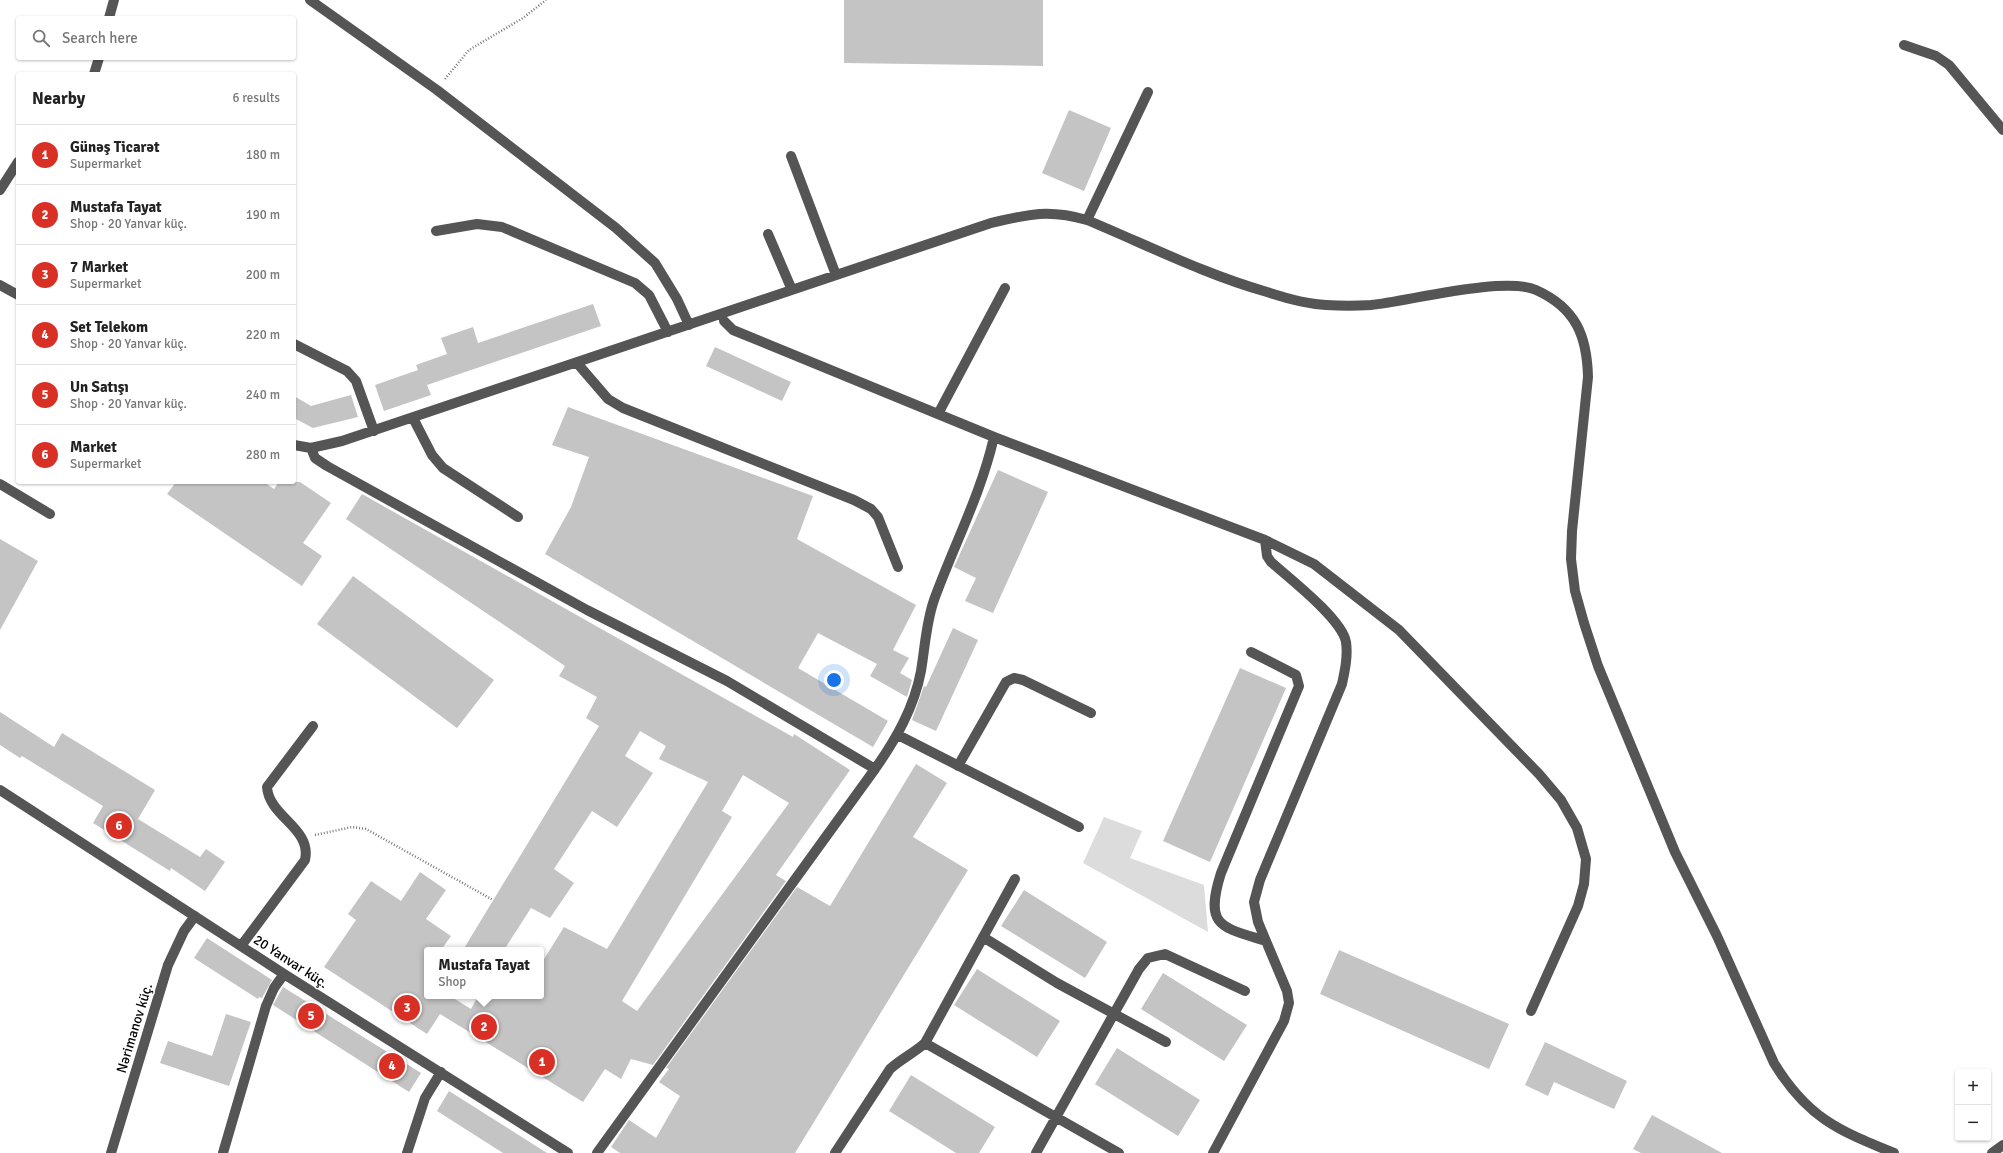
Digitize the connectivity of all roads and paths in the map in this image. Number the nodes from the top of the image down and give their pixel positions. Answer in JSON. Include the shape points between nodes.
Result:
{"nodes":[{"id":1,"x":114,"y":0,"type":"edge"},
{"id":2,"x":310,"y":0,"type":"edge"},
{"id":3,"x":546,"y":0,"type":"edge"},
{"id":4,"x":110,"y":16,"type":"edge"},
{"id":5,"x":1904,"y":45,"type":"dead end"},
{"id":6,"x":98,"y":60,"type":"edge"},
{"id":7,"x":95,"y":72,"type":"edge"},
{"id":8,"x":437,"y":90,"type":"junction"},
{"id":9,"x":1148,"y":92,"type":"dead end"},
{"id":10,"x":2003,"y":130,"type":"edge"},
{"id":11,"x":791,"y":156,"type":"dead end"},
{"id":12,"x":16,"y":165,"type":"edge"},
{"id":13,"x":0,"y":190,"type":"edge"},
{"id":14,"x":1087,"y":220,"type":"junction"},
{"id":15,"x":436,"y":232,"type":"dead end"},
{"id":16,"x":768,"y":234,"type":"dead end"},
{"id":17,"x":836,"y":275,"type":"junction"},
{"id":18,"x":0,"y":285,"type":"edge"},
{"id":19,"x":1005,"y":288,"type":"dead end"},
{"id":20,"x":792,"y":290,"type":"junction"},
{"id":21,"x":16,"y":294,"type":"edge"},
{"id":22,"x":724,"y":321,"type":"dead end"},
{"id":23,"x":689,"y":325,"type":"junction"},
{"id":24,"x":668,"y":332,"type":"junction"},
{"id":25,"x":296,"y":345,"type":"edge"},
{"id":26,"x":577,"y":363,"type":"junction"},
{"id":27,"x":938,"y":414,"type":"junction"},
{"id":28,"x":413,"y":418,"type":"junction"},
{"id":29,"x":374,"y":431,"type":"junction"},
{"id":30,"x":994,"y":437,"type":"junction"},
{"id":31,"x":296,"y":445,"type":"edge"},
{"id":32,"x":311,"y":448,"type":"junction"},
{"id":33,"x":0,"y":484,"type":"edge"},
{"id":34,"x":50,"y":514,"type":"dead end"},
{"id":35,"x":518,"y":517,"type":"dead end"},
{"id":36,"x":1265,"y":540,"type":"junction"},
{"id":37,"x":898,"y":567,"type":"dead end"},
{"id":38,"x":1251,"y":652,"type":"dead end"},
{"id":39,"x":1091,"y":713,"type":"dead end"},
{"id":40,"x":313,"y":726,"type":"dead end"},
{"id":41,"x":898,"y":735,"type":"junction"},
{"id":42,"x":958,"y":766,"type":"junction"},
{"id":43,"x":875,"y":769,"type":"junction"},
{"id":44,"x":0,"y":790,"type":"edge"},
{"id":45,"x":1079,"y":827,"type":"dead end"},
{"id":46,"x":302,"y":838,"type":"junction"},
{"id":47,"x":1015,"y":879,"type":"dead end"},
{"id":48,"x":493,"y":900,"type":"dead end"},
{"id":49,"x":195,"y":916,"type":"junction"},
{"id":50,"x":983,"y":937,"type":"junction"},
{"id":51,"x":1266,"y":942,"type":"junction"},
{"id":52,"x":241,"y":946,"type":"junction"},
{"id":53,"x":284,"y":974,"type":"junction"},
{"id":54,"x":1245,"y":991,"type":"dead end"},
{"id":55,"x":1531,"y":1011,"type":"dead end"},
{"id":56,"x":1115,"y":1014,"type":"junction"},
{"id":57,"x":1166,"y":1042,"type":"dead end"},
{"id":58,"x":925,"y":1044,"type":"junction"},
{"id":59,"x":441,"y":1072,"type":"junction"},
{"id":60,"x":1057,"y":1118,"type":"junction"},
{"id":61,"x":2003,"y":1145,"type":"edge"},
{"id":62,"x":111,"y":1153,"type":"edge"},
{"id":63,"x":223,"y":1153,"type":"edge"},
{"id":64,"x":407,"y":1153,"type":"edge"},
{"id":65,"x":568,"y":1153,"type":"edge"},
{"id":66,"x":597,"y":1153,"type":"edge"},
{"id":67,"x":835,"y":1153,"type":"edge"},
{"id":68,"x":1036,"y":1153,"type":"edge"},
{"id":69,"x":1120,"y":1153,"type":"edge"},
{"id":70,"x":1213,"y":1153,"type":"edge"},
{"id":71,"x":1894,"y":1153,"type":"edge"},
{"id":72,"x":1992,"y":1153,"type":"edge"}],
"edges":[{"from":1,"to":4,"type":"street"},
{"from":2,"to":8,"type":"street"},
{"from":3,"to":8,"type":"path","via":[[523,18],[469,50]]},
{"from":5,"to":10,"type":"street","via":[[1936,56],[1949,64]]},
{"from":6,"to":7,"type":"street"},
{"from":8,"to":23,"type":"street","via":[[616,228],[655,263],[678,299]]},
{"from":9,"to":14,"type":"street"},
{"from":11,"to":17,"type":"street"},
{"from":12,"to":13,"type":"street"},
{"from":14,"to":17,"type":"street","via":[[1068,214],[1042,212],[1024,215],[991,223]]},
{"from":14,"to":71,"type":"street","via":[[1203,270],[1291,299],[1324,305],[1372,304],[1496,287],[1516,287],[1535,290],[1566,309],[1576,321],[1588,357],[1588,377],[1573,505],[1571,559],[1576,591],[1598,666],[1673,845],[1784,1080],[1821,1118],[1850,1135]]},
{"from":15,"to":24,"type":"street","via":[[477,224],[502,227],[635,283],[649,295]]},
{"from":16,"to":20,"type":"street"},
{"from":17,"to":20,"type":"street"},
{"from":18,"to":21,"type":"street"},
{"from":19,"to":27,"type":"street"},
{"from":20,"to":23,"type":"street"},
{"from":22,"to":27,"type":"street","via":[[733,330]]},
{"from":23,"to":24,"type":"street"},
{"from":24,"to":26,"type":"street"},
{"from":25,"to":29,"type":"street","via":[[347,371],[356,381]]},
{"from":26,"to":28,"type":"street"},
{"from":26,"to":37,"type":"street","via":[[608,399],[623,408],[871,509],[878,517]]},
{"from":27,"to":30,"type":"street"},
{"from":28,"to":29,"type":"street"},
{"from":28,"to":35,"type":"street","via":[[432,455],[443,468]]},
{"from":29,"to":32,"type":"street"},
{"from":30,"to":36,"type":"street"},
{"from":30,"to":41,"type":"street","via":[[979,490],[934,600],[926,627],[921,672],[909,713]]},
{"from":31,"to":32,"type":"street"},
{"from":32,"to":43,"type":"street","via":[[314,458],[327,466],[587,610],[727,681]]},
{"from":33,"to":34,"type":"street"},
{"from":36,"to":51,"type":"street","via":[[1267,556],[1271,562],[1333,619],[1346,640],[1347,659],[1342,684],[1260,880],[1254,902]]},
{"from":36,"to":55,"type":"street","via":[[1314,564],[1400,630],[1539,774],[1561,800],[1577,828],[1586,859],[1584,884],[1578,906]]},
{"from":38,"to":51,"type":"street","via":[[1296,676],[1299,686],[1214,893],[1218,920],[1228,929]]},
{"from":39,"to":42,"type":"street","via":[[1014,678],[1006,682]]},
{"from":40,"to":46,"type":"street","via":[[267,787],[271,803]]},
{"from":41,"to":42,"type":"street"},
{"from":41,"to":43,"type":"street"},
{"from":42,"to":45,"type":"street"},
{"from":43,"to":66,"type":"street"},
{"from":44,"to":49,"type":"street","name":"20 Yanvar küç."},
{"from":46,"to":48,"type":"path","via":[[352,827],[366,829]]},
{"from":46,"to":52,"type":"street","via":[[307,850],[305,860]]},
{"from":47,"to":50,"type":"street"},
{"from":49,"to":52,"type":"street","name":"20 Yanvar küç."},
{"from":49,"to":62,"type":"street","name":"Nərimanov küç.","via":[[184,931],[168,964]]},
{"from":50,"to":56,"type":"street","via":[[1057,983]]},
{"from":50,"to":58,"type":"street"},
{"from":51,"to":70,"type":"street","via":[[1288,991],[1289,1003],[1284,1021]]},
{"from":52,"to":53,"type":"street","name":"20 Yanvar küç."},
{"from":53,"to":59,"type":"street","name":"20 Yanvar küç."},
{"from":53,"to":63,"type":"street","via":[[266,1006]]},
{"from":54,"to":56,"type":"street","via":[[1165,954],[1158,954],[1148,958],[1138,969]]},
{"from":56,"to":57,"type":"street"},
{"from":56,"to":60,"type":"street"},
{"from":58,"to":60,"type":"street"},
{"from":58,"to":67,"type":"street","via":[[899,1060],[890,1069]]},
{"from":59,"to":64,"type":"street","via":[[425,1098]]},
{"from":59,"to":65,"type":"street","name":"20 Yanvar küç."},
{"from":60,"to":68,"type":"street"},
{"from":60,"to":69,"type":"street"},
{"from":61,"to":72,"type":"street"}]}
